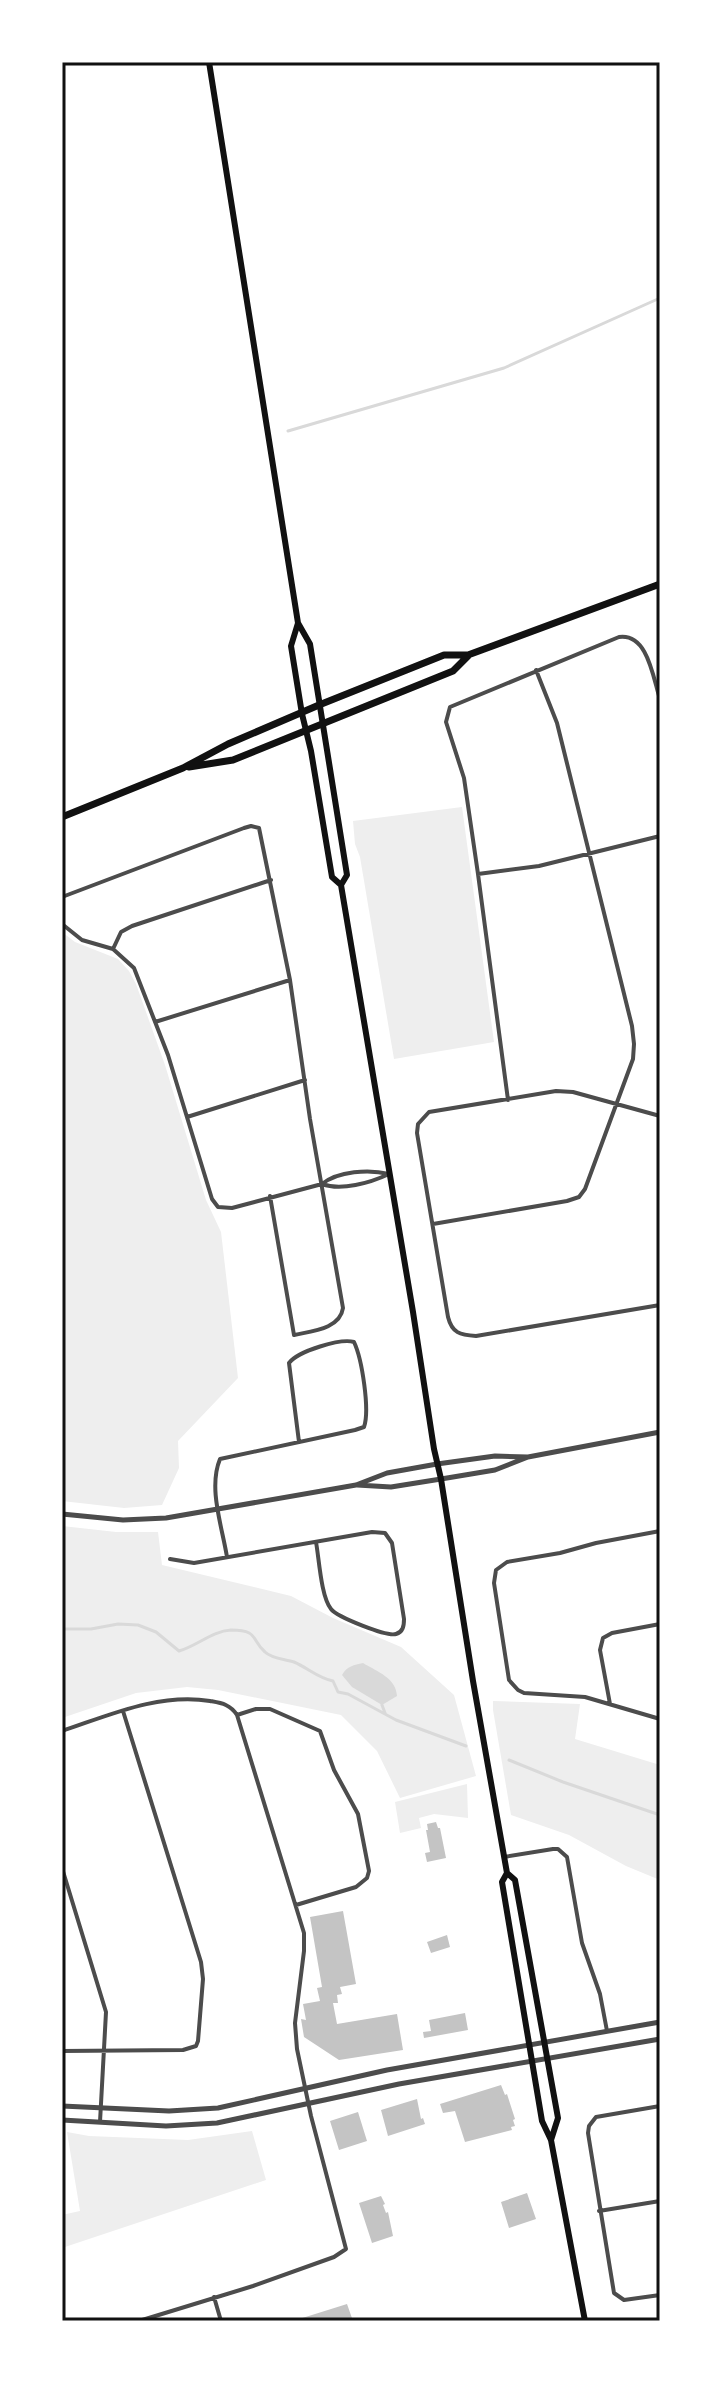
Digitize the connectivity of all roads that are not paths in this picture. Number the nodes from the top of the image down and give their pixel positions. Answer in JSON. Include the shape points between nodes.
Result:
{"nodes":[{"id":1,"x":209,"y":62,"type":"edge"},
{"id":2,"x":660,"y":584,"type":"edge"},
{"id":3,"x":298,"y":623,"type":"junction"},
{"id":4,"x":468,"y":655,"type":"junction"},
{"id":5,"x":536,"y":670,"type":"junction"},
{"id":6,"x":660,"y":699,"type":"edge"},
{"id":7,"x":319,"y":705,"type":"junction"},
{"id":8,"x":302,"y":714,"type":"junction"},
{"id":9,"x":323,"y":724,"type":"junction"},
{"id":10,"x":305,"y":730,"type":"junction"},
{"id":11,"x":183,"y":768,"type":"junction"},
{"id":12,"x":62,"y":817,"type":"edge"},
{"id":13,"x":660,"y":836,"type":"edge"},
{"id":14,"x":590,"y":854,"type":"junction"},
{"id":15,"x":478,"y":874,"type":"junction"},
{"id":16,"x":271,"y":880,"type":"junction"},
{"id":17,"x":341,"y":885,"type":"junction"},
{"id":18,"x":62,"y":897,"type":"edge"},
{"id":19,"x":62,"y":924,"type":"edge"},
{"id":20,"x":113,"y":949,"type":"junction"},
{"id":21,"x":290,"y":980,"type":"junction"},
{"id":22,"x":155,"y":1022,"type":"junction"},
{"id":23,"x":305,"y":1080,"type":"junction"},
{"id":24,"x":508,"y":1100,"type":"junction"},
{"id":25,"x":617,"y":1104,"type":"junction"},
{"id":26,"x":660,"y":1116,"type":"edge"},
{"id":27,"x":187,"y":1117,"type":"junction"},
{"id":28,"x":389,"y":1174,"type":"junction"},
{"id":29,"x":322,"y":1184,"type":"junction"},
{"id":30,"x":270,"y":1196,"type":"junction"},
{"id":31,"x":433,"y":1224,"type":"junction"},
{"id":32,"x":660,"y":1305,"type":"edge"},
{"id":33,"x":660,"y":1432,"type":"edge"},
{"id":34,"x":299,"y":1442,"type":"junction"},
{"id":35,"x":528,"y":1457,"type":"junction"},
{"id":36,"x":437,"y":1464,"type":"junction"},
{"id":37,"x":441,"y":1479,"type":"junction"},
{"id":38,"x":356,"y":1485,"type":"junction"},
{"id":39,"x":219,"y":1509,"type":"junction"},
{"id":40,"x":62,"y":1514,"type":"edge"},
{"id":41,"x":660,"y":1531,"type":"edge"},
{"id":42,"x":316,"y":1542,"type":"junction"},
{"id":43,"x":227,"y":1557,"type":"junction"},
{"id":44,"x":170,"y":1559,"type":"dead end"},
{"id":45,"x":660,"y":1624,"type":"edge"},
{"id":46,"x":610,"y":1704,"type":"junction"},
{"id":47,"x":123,"y":1711,"type":"junction"},
{"id":48,"x":237,"y":1715,"type":"junction"},
{"id":49,"x":660,"y":1719,"type":"edge"},
{"id":50,"x":62,"y":1731,"type":"edge"},
{"id":51,"x":504,"y":1857,"type":"junction"},
{"id":52,"x":62,"y":1868,"type":"edge"},
{"id":53,"x":507,"y":1873,"type":"junction"},
{"id":54,"x":296,"y":1905,"type":"junction"},
{"id":55,"x":660,"y":2022,"type":"edge"},
{"id":56,"x":607,"y":2031,"type":"junction"},
{"id":57,"x":660,"y":2039,"type":"edge"},
{"id":58,"x":546,"y":2042,"type":"junction"},
{"id":59,"x":529,"y":2045,"type":"junction"},
{"id":60,"x":104,"y":2050,"type":"junction"},
{"id":61,"x":62,"y":2051,"type":"edge"},
{"id":62,"x":548,"y":2059,"type":"junction"},
{"id":63,"x":532,"y":2061,"type":"junction"},
{"id":64,"x":305,"y":2089,"type":"junction"},
{"id":65,"x":308,"y":2103,"type":"junction"},
{"id":66,"x":62,"y":2106,"type":"edge"},
{"id":67,"x":660,"y":2106,"type":"edge"},
{"id":68,"x":101,"y":2108,"type":"junction"},
{"id":69,"x":62,"y":2120,"type":"edge"},
{"id":70,"x":100,"y":2122,"type":"junction"},
{"id":71,"x":551,"y":2140,"type":"junction"},
{"id":72,"x":660,"y":2201,"type":"edge"},
{"id":73,"x":599,"y":2211,"type":"junction"},
{"id":74,"x":660,"y":2295,"type":"edge"},
{"id":75,"x":214,"y":2297,"type":"junction"},
{"id":76,"x":139,"y":2321,"type":"edge"},
{"id":77,"x":221,"y":2321,"type":"edge"},
{"id":78,"x":585,"y":2321,"type":"edge"}],
"edges":[{"from":1,"to":3,"type":"main road"},
{"from":2,"to":4,"type":"main road"},
{"from":3,"to":7,"type":"main road","via":[[310,644]]},
{"from":3,"to":8,"type":"main road","via":[[291,646]]},
{"from":4,"to":7,"type":"main road","via":[[444,655]]},
{"from":4,"to":9,"type":"main road","via":[[453,671]]},
{"from":5,"to":6,"type":"street","via":[[628,636],[643,648]]},
{"from":5,"to":14,"type":"street","via":[[557,723]]},
{"from":5,"to":15,"type":"street","via":[[450,707],[446,716],[464,778]]},
{"from":7,"to":8,"type":"main road"},
{"from":7,"to":9,"type":"main road"},
{"from":8,"to":10,"type":"main road"},
{"from":8,"to":11,"type":"main road"},
{"from":9,"to":10,"type":"main road"},
{"from":9,"to":17,"type":"main road","via":[[347,875]]},
{"from":10,"to":11,"type":"main road","via":[[233,760]]},
{"from":10,"to":17,"type":"main road","via":[[332,877]]},
{"from":11,"to":12,"type":"main road"},
{"from":13,"to":14,"type":"street"},
{"from":14,"to":15,"type":"street"},
{"from":14,"to":25,"type":"street","via":[[634,1035],[633,1059]]},
{"from":15,"to":24,"type":"street"},
{"from":16,"to":18,"type":"street","via":[[262,832],[256,827]]},
{"from":16,"to":20,"type":"street","via":[[132,926],[121,932]]},
{"from":16,"to":21,"type":"street"},
{"from":17,"to":28,"type":"main road"},
{"from":19,"to":20,"type":"street","via":[[82,940]]},
{"from":20,"to":22,"type":"street","via":[[134,968]]},
{"from":21,"to":22,"type":"street"},
{"from":21,"to":23,"type":"street"},
{"from":22,"to":27,"type":"street"},
{"from":23,"to":27,"type":"street"},
{"from":23,"to":29,"type":"street"},
{"from":24,"to":25,"type":"street","via":[[565,1091]]},
{"from":24,"to":31,"type":"street","via":[[429,1112],[418,1124]]},
{"from":25,"to":26,"type":"street"},
{"from":25,"to":31,"type":"street","via":[[579,1197]]},
{"from":27,"to":30,"type":"street","via":[[215,1204],[227,1209]]},
{"from":28,"to":29,"type":"street","via":[[366,1183]]},
{"from":28,"to":29,"type":"street","via":[[373,1170]]},
{"from":28,"to":36,"type":"main road"},
{"from":29,"to":30,"type":"street"},
{"from":29,"to":30,"type":"street","via":[[342,1312],[334,1324],[294,1335]]},
{"from":31,"to":32,"type":"street","via":[[448,1317],[460,1334],[476,1336]]},
{"from":33,"to":35,"type":"street"},
{"from":34,"to":34,"type":"street","via":[[364,1427],[366,1409],[354,1342],[345,1340],[291,1359]]},
{"from":34,"to":39,"type":"street","via":[[220,1459],[215,1482]]},
{"from":35,"to":36,"type":"street"},
{"from":35,"to":37,"type":"street","via":[[495,1470]]},
{"from":36,"to":37,"type":"main road"},
{"from":36,"to":38,"type":"street"},
{"from":37,"to":38,"type":"street","via":[[391,1487]]},
{"from":37,"to":51,"type":"main road"},
{"from":38,"to":39,"type":"street"},
{"from":39,"to":40,"type":"street","via":[[133,1520]]},
{"from":39,"to":43,"type":"street"},
{"from":41,"to":46,"type":"street","via":[[507,1562],[496,1570],[513,1685],[524,1693],[577,1695]]},
{"from":42,"to":42,"type":"street","via":[[332,1611],[390,1635],[403,1629],[390,1538],[379,1532]]},
{"from":42,"to":43,"type":"street"},
{"from":43,"to":44,"type":"street","via":[[194,1563]]},
{"from":45,"to":46,"type":"street","via":[[603,1638],[600,1650]]},
{"from":46,"to":49,"type":"street"},
{"from":47,"to":48,"type":"street","via":[[153,1702],[196,1700],[224,1704]]},
{"from":47,"to":50,"type":"street"},
{"from":47,"to":60,"type":"street","via":[[203,1979],[196,2046]]},
{"from":48,"to":54,"type":"street"},
{"from":48,"to":54,"type":"street","via":[[270,1709],[320,1731],[358,1814],[367,1878],[356,1887]]},
{"from":51,"to":53,"type":"main road"},
{"from":51,"to":56,"type":"street","via":[[553,1849],[567,1857],[582,1943]]},
{"from":52,"to":60,"type":"street","via":[[104,2004]]},
{"from":53,"to":58,"type":"main road","via":[[515,1880]]},
{"from":53,"to":59,"type":"main road","via":[[502,1882]]},
{"from":54,"to":64,"type":"street","via":[[304,1942],[296,2037]]},
{"from":55,"to":56,"type":"street"},
{"from":56,"to":58,"type":"street"},
{"from":57,"to":62,"type":"street"},
{"from":58,"to":59,"type":"street"},
{"from":58,"to":62,"type":"main road"},
{"from":59,"to":63,"type":"main road"},
{"from":59,"to":64,"type":"street"},
{"from":60,"to":61,"type":"street"},
{"from":60,"to":68,"type":"street"},
{"from":62,"to":63,"type":"street"},
{"from":62,"to":71,"type":"main road","via":[[558,2118]]},
{"from":63,"to":65,"type":"street"},
{"from":63,"to":71,"type":"main road","via":[[542,2121]]},
{"from":64,"to":65,"type":"street"},
{"from":64,"to":68,"type":"street","via":[[208,2110]]},
{"from":65,"to":70,"type":"street","via":[[202,2125]]},
{"from":65,"to":75,"type":"street","via":[[346,2249]]},
{"from":66,"to":68,"type":"street"},
{"from":67,"to":73,"type":"street","via":[[596,2117],[589,2126]]},
{"from":68,"to":70,"type":"street"},
{"from":69,"to":70,"type":"street"},
{"from":71,"to":78,"type":"main road"},
{"from":72,"to":73,"type":"street"},
{"from":73,"to":74,"type":"street","via":[[614,2293],[624,2300]]},
{"from":75,"to":76,"type":"street"},
{"from":75,"to":77,"type":"street"}]}
